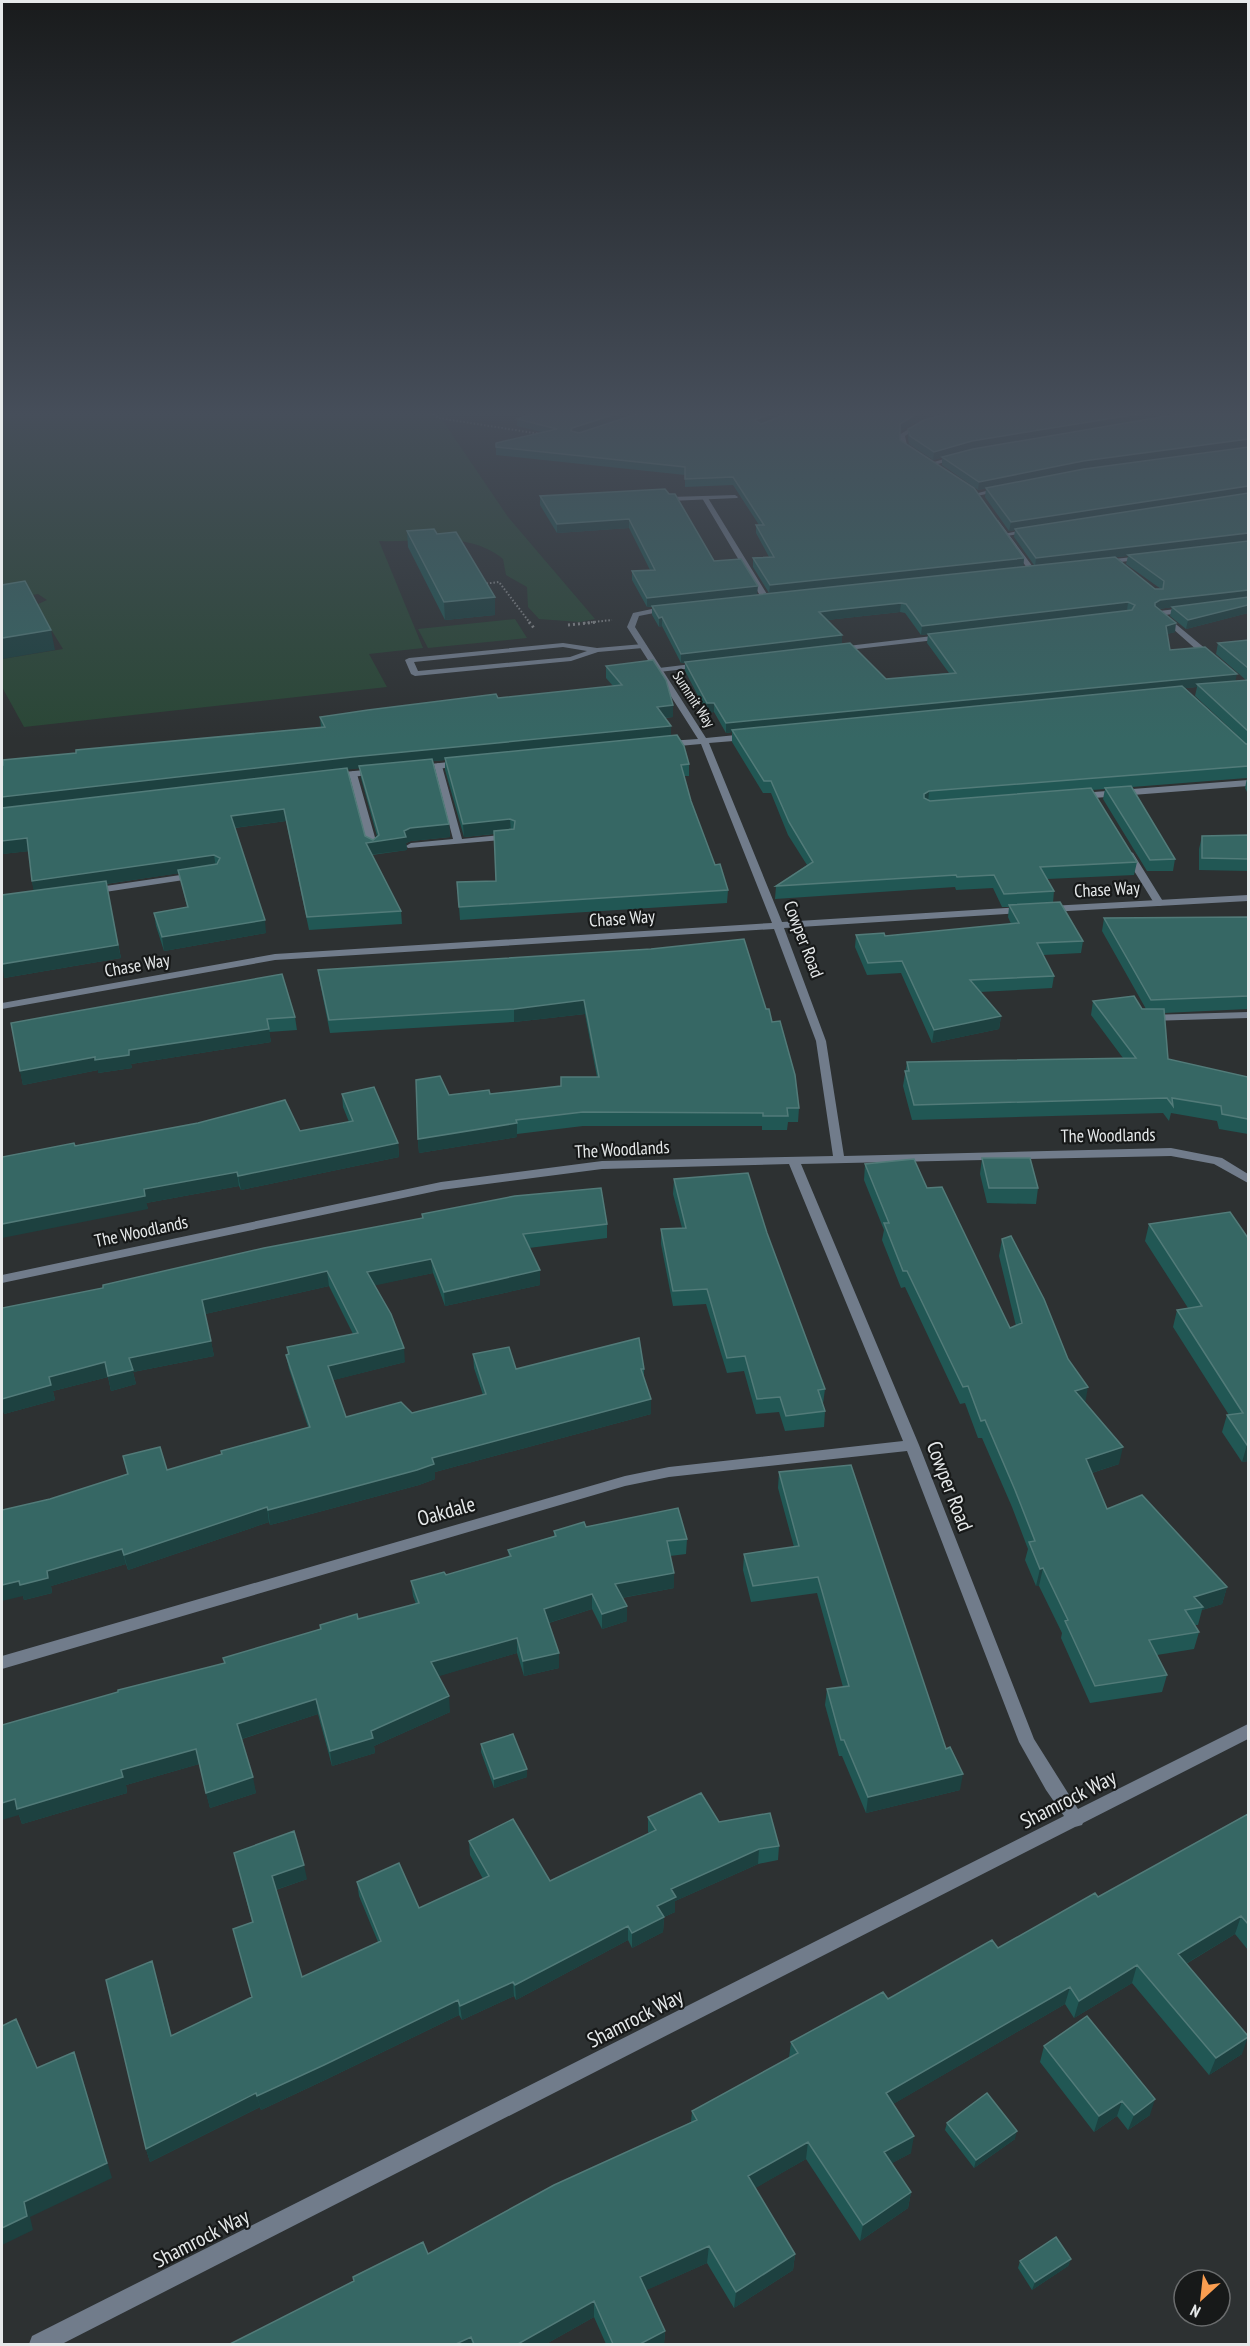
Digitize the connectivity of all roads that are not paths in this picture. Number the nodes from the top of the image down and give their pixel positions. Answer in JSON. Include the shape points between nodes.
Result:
{"nodes":[{"id":1,"x":719,"y":520,"type":"edge"},
{"id":2,"x":995,"y":520,"type":"edge"},
{"id":3,"x":1040,"y":528,"type":"edge"},
{"id":4,"x":1006,"y":534,"type":"junction"},
{"id":5,"x":1148,"y":557,"type":"edge"},
{"id":6,"x":1115,"y":561,"type":"junction"},
{"id":7,"x":1091,"y":564,"type":"edge"},
{"id":8,"x":1124,"y":568,"type":"edge"},
{"id":9,"x":1044,"y":570,"type":"edge"},
{"id":10,"x":1032,"y":571,"type":"junction"},
{"id":11,"x":1021,"y":572,"type":"edge"},
{"id":12,"x":777,"y":598,"type":"edge"},
{"id":13,"x":766,"y":599,"type":"junction"},
{"id":14,"x":754,"y":600,"type":"edge"},
{"id":15,"x":675,"y":607,"type":"edge"},
{"id":16,"x":1190,"y":609,"type":"edge"},
{"id":17,"x":951,"y":636,"type":"edge"},
{"id":18,"x":643,"y":646,"type":"junction"},
{"id":19,"x":597,"y":650,"type":"junction"},
{"id":20,"x":834,"y":650,"type":"edge"},
{"id":21,"x":706,"y":665,"type":"edge"},
{"id":22,"x":1220,"y":665,"type":"edge"},
{"id":23,"x":659,"y":670,"type":"junction"},
{"id":24,"x":751,"y":736,"type":"edge"},
{"id":25,"x":704,"y":741,"type":"junction"},
{"id":26,"x":658,"y":745,"type":"edge"},
{"id":27,"x":473,"y":763,"type":"edge"},
{"id":28,"x":438,"y":766,"type":"junction"},
{"id":29,"x":406,"y":769,"type":"edge"},
{"id":30,"x":385,"y":771,"type":"edge"},
{"id":31,"x":353,"y":774,"type":"junction"},
{"id":32,"x":318,"y":778,"type":"edge"},
{"id":33,"x":1248,"y":783,"type":"edge"},
{"id":34,"x":1093,"y":795,"type":"junction"},
{"id":35,"x":1070,"y":797,"type":"edge"},
{"id":36,"x":1099,"y":805,"type":"edge"},
{"id":37,"x":511,"y":837,"type":"edge"},
{"id":38,"x":458,"y":842,"type":"junction"},
{"id":39,"x":1123,"y":844,"type":"edge"},
{"id":40,"x":411,"y":846,"type":"dead end"},
{"id":41,"x":373,"y":848,"type":"edge"},
{"id":42,"x":204,"y":875,"type":"edge"},
{"id":43,"x":80,"y":892,"type":"edge"},
{"id":44,"x":1248,"y":898,"type":"edge"},
{"id":45,"x":1159,"y":903,"type":"junction"},
{"id":46,"x":778,"y":925,"type":"junction"},
{"id":47,"x":2,"y":1006,"type":"edge"},
{"id":48,"x":1138,"y":1009,"type":"edge"},
{"id":49,"x":1248,"y":1015,"type":"edge"},
{"id":50,"x":839,"y":1159,"type":"junction"},
{"id":51,"x":794,"y":1162,"type":"junction"},
{"id":52,"x":1248,"y":1179,"type":"edge"},
{"id":53,"x":2,"y":1279,"type":"edge"},
{"id":54,"x":912,"y":1445,"type":"junction"},
{"id":55,"x":2,"y":1663,"type":"edge"},
{"id":56,"x":1248,"y":1731,"type":"edge"},
{"id":57,"x":1076,"y":1820,"type":"junction"},
{"id":58,"x":40,"y":2344,"type":"edge"}],
"edges":[{"from":1,"to":13,"type":"street"},
{"from":2,"to":4,"type":"street"},
{"from":3,"to":4,"type":"street"},
{"from":4,"to":10,"type":"street"},
{"from":5,"to":6,"type":"street"},
{"from":6,"to":7,"type":"street"},
{"from":6,"to":8,"type":"street"},
{"from":9,"to":10,"type":"street"},
{"from":10,"to":11,"type":"street"},
{"from":12,"to":13,"type":"street"},
{"from":13,"to":14,"type":"street"},
{"from":15,"to":18,"type":"street","name":"Summit Way","via":[[636,615],[631,627]]},
{"from":16,"to":22,"type":"street","via":[[1159,613]]},
{"from":17,"to":20,"type":"street"},
{"from":18,"to":19,"type":"street"},
{"from":18,"to":23,"type":"street","name":"Summit Way"},
{"from":19,"to":19,"type":"street","via":[[571,659],[415,674],[409,660],[563,645]]},
{"from":21,"to":23,"type":"street"},
{"from":23,"to":25,"type":"street","name":"Summit Way"},
{"from":24,"to":25,"type":"street"},
{"from":25,"to":26,"type":"street"},
{"from":25,"to":46,"type":"street","name":"Cowper Road"},
{"from":27,"to":28,"type":"street"},
{"from":28,"to":29,"type":"street"},
{"from":28,"to":38,"type":"street"},
{"from":30,"to":31,"type":"street"},
{"from":31,"to":32,"type":"street"},
{"from":31,"to":41,"type":"street"},
{"from":33,"to":34,"type":"street"},
{"from":34,"to":35,"type":"street"},
{"from":34,"to":36,"type":"street"},
{"from":37,"to":38,"type":"street"},
{"from":38,"to":40,"type":"street"},
{"from":39,"to":45,"type":"street"},
{"from":42,"to":43,"type":"street"},
{"from":44,"to":45,"type":"street","name":"Chase Way"},
{"from":45,"to":46,"type":"street","name":"Chase Way"},
{"from":46,"to":47,"type":"street","name":"Chase Way","via":[[275,957]]},
{"from":46,"to":50,"type":"street","name":"Cowper Road","via":[[821,1041]]},
{"from":48,"to":49,"type":"street","via":[[1144,1019]]},
{"from":50,"to":51,"type":"street","name":"The Woodlands"},
{"from":50,"to":52,"type":"street","name":"The Woodlands","via":[[1172,1152],[1218,1161]]},
{"from":51,"to":53,"type":"street","name":"The Woodlands","via":[[602,1165],[441,1186]]},
{"from":51,"to":54,"type":"street","name":"Cowper Road"},
{"from":54,"to":55,"type":"street","name":"Oakdale","via":[[669,1472],[625,1481]]},
{"from":54,"to":57,"type":"street","name":"Cowper Road","via":[[1027,1742]]},
{"from":56,"to":57,"type":"street","name":"Shamrock Way"},
{"from":57,"to":58,"type":"street","name":"Shamrock Way"}]}
